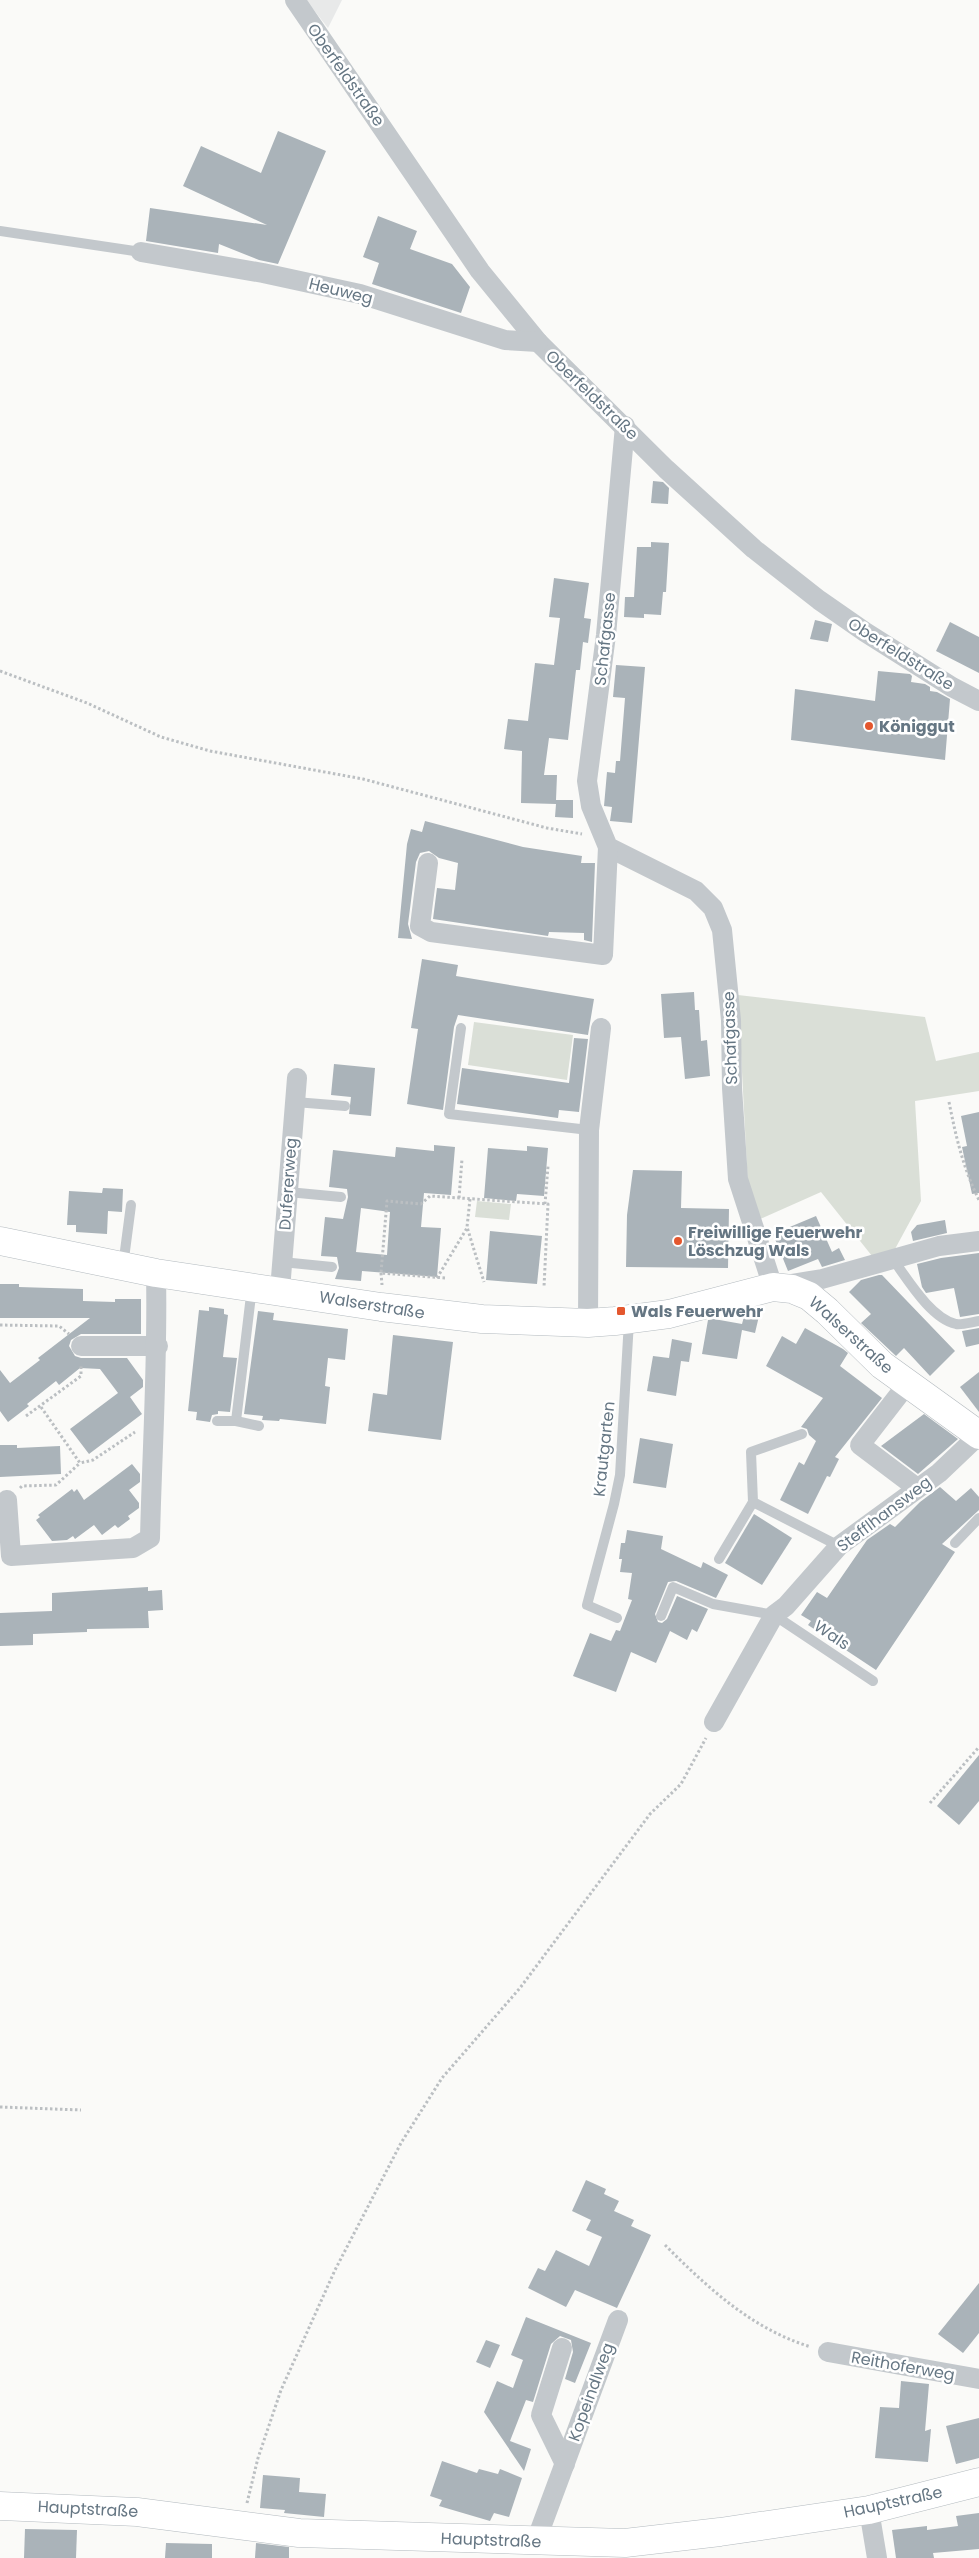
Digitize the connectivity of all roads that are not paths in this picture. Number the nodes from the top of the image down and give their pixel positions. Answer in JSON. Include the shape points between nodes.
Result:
{"nodes":[{"id":1,"x":294,"y":0,"type":"edge"},
{"id":2,"x":0,"y":231,"type":"edge"},
{"id":3,"x":141,"y":252,"type":"joint"},
{"id":4,"x":538,"y":342,"type":"junction"},
{"id":5,"x":624,"y":426,"type":"junction"},
{"id":6,"x":979,"y":702,"type":"edge"},
{"id":7,"x":607,"y":842,"type":"junction"},
{"id":8,"x":428,"y":864,"type":"dead end"},
{"id":9,"x":461,"y":1028,"type":"dead end"},
{"id":10,"x":601,"y":1028,"type":"dead end"},
{"id":11,"x":297,"y":1078,"type":"dead end"},
{"id":12,"x":295,"y":1102,"type":"junction"},
{"id":13,"x":345,"y":1106,"type":"dead end"},
{"id":14,"x":589,"y":1130,"type":"junction"},
{"id":15,"x":288,"y":1192,"type":"junction"},
{"id":16,"x":341,"y":1197,"type":"dead end"},
{"id":17,"x":131,"y":1205,"type":"dead end"},
{"id":18,"x":0,"y":1241,"type":"edge"},
{"id":19,"x":979,"y":1241,"type":"edge"},
{"id":20,"x":892,"y":1258,"type":"junction"},
{"id":21,"x":282,"y":1262,"type":"junction"},
{"id":22,"x":123,"y":1266,"type":"junction"},
{"id":23,"x":332,"y":1268,"type":"dead end"},
{"id":24,"x":156,"y":1273,"type":"junction"},
{"id":25,"x":252,"y":1286,"type":"junction"},
{"id":26,"x":773,"y":1286,"type":"junction"},
{"id":27,"x":280,"y":1290,"type":"junction"},
{"id":28,"x":629,"y":1320,"type":"junction"},
{"id":29,"x":979,"y":1321,"type":"edge"},
{"id":30,"x":588,"y":1323,"type":"junction"},
{"id":31,"x":82,"y":1346,"type":"road end"},
{"id":32,"x":158,"y":1346,"type":"junction"},
{"id":33,"x":908,"y":1383,"type":"junction"},
{"id":34,"x":217,"y":1421,"type":"dead end"},
{"id":35,"x":236,"y":1421,"type":"junction"},
{"id":36,"x":259,"y":1426,"type":"dead end"},
{"id":37,"x":802,"y":1434,"type":"dead end"},
{"id":38,"x":979,"y":1435,"type":"edge"},
{"id":39,"x":917,"y":1488,"type":"junction"},
{"id":40,"x":7,"y":1500,"type":"road end"},
{"id":41,"x":753,"y":1502,"type":"junction"},
{"id":42,"x":979,"y":1518,"type":"edge"},
{"id":43,"x":955,"y":1543,"type":"dead end"},
{"id":44,"x":839,"y":1546,"type":"junction"},
{"id":45,"x":719,"y":1559,"type":"dead end"},
{"id":46,"x":774,"y":1615,"type":"junction"},
{"id":47,"x":661,"y":1616,"type":"dead end"},
{"id":48,"x":617,"y":1618,"type":"dead end"},
{"id":49,"x":873,"y":1681,"type":"dead end"},
{"id":50,"x":714,"y":1722,"type":"road end"},
{"id":51,"x":618,"y":2320,"type":"dead end"},
{"id":52,"x":562,"y":2348,"type":"dead end"},
{"id":53,"x":828,"y":2352,"type":"road end"},
{"id":54,"x":979,"y":2379,"type":"edge"},
{"id":55,"x":565,"y":2464,"type":"junction"},
{"id":56,"x":979,"y":2482,"type":"edge"},
{"id":57,"x":0,"y":2506,"type":"edge"},
{"id":58,"x":869,"y":2510,"type":"junction"},
{"id":59,"x":536,"y":2542,"type":"junction"},
{"id":60,"x":626,"y":2550,"type":"edge"},
{"id":61,"x":513,"y":2558,"type":"edge"},
{"id":62,"x":876,"y":2558,"type":"edge"}],
"edges":[{"from":1,"to":4,"type":"street","name":"Oberfeldstraße","via":[[480,271]]},
{"from":2,"to":3,"type":"lane"},
{"from":3,"to":4,"type":"street","name":"Heuweg","via":[[360,294],[505,340]]},
{"from":4,"to":5,"type":"street","name":"Oberfeldstraße"},
{"from":5,"to":6,"type":"street","name":"Oberfeldstraße","via":[[754,549],[811,595]]},
{"from":5,"to":7,"type":"street","name":"Schafgasse","via":[[606,635],[587,781],[591,806]]},
{"from":7,"to":8,"type":"street","name":"Schafgasse","via":[[604,955],[431,932],[420,926]]},
{"from":7,"to":26,"type":"street","name":"Schafgasse","via":[[696,891],[713,908],[722,930],[731,1020],[738,1179]]},
{"from":9,"to":14,"type":"lane","via":[[449,1114]]},
{"from":10,"to":14,"type":"street"},
{"from":11,"to":12,"type":"street","name":"Dufererweg"},
{"from":12,"to":13,"type":"lane"},
{"from":12,"to":15,"type":"street","name":"Dufererweg"},
{"from":14,"to":30,"type":"street"},
{"from":15,"to":16,"type":"lane"},
{"from":15,"to":21,"type":"street","name":"Dufererweg"},
{"from":17,"to":22,"type":"lane"},
{"from":18,"to":22,"type":"street","name":"Walserstraße"},
{"from":19,"to":20,"type":"street","via":[[939,1246]]},
{"from":20,"to":26,"type":"street","via":[[822,1279]]},
{"from":20,"to":29,"type":"lane","via":[[913,1287],[942,1317],[957,1324]]},
{"from":21,"to":23,"type":"lane"},
{"from":21,"to":27,"type":"street","name":"Dufererweg"},
{"from":22,"to":24,"type":"street","name":"Walserstraße"},
{"from":24,"to":25,"type":"street","name":"Walserstraße"},
{"from":24,"to":32,"type":"street"},
{"from":25,"to":27,"type":"street","name":"Walserstraße"},
{"from":25,"to":35,"type":"lane"},
{"from":26,"to":28,"type":"street","name":"Walserstraße","via":[[708,1306]]},
{"from":26,"to":33,"type":"street","name":"Walserstraße","via":[[808,1296],[882,1365]]},
{"from":27,"to":30,"type":"street","name":"Walserstraße","via":[[482,1319]]},
{"from":28,"to":30,"type":"street","name":"Walserstraße"},
{"from":28,"to":48,"type":"lane","name":"Krautgarten","via":[[620,1475],[587,1604]]},
{"from":31,"to":32,"type":"street"},
{"from":32,"to":40,"type":"street","via":[[150,1538],[133,1548],[11,1556]]},
{"from":33,"to":38,"type":"street","name":"Walserstraße"},
{"from":33,"to":39,"type":"street","via":[[860,1445]]},
{"from":34,"to":35,"type":"lane"},
{"from":35,"to":36,"type":"lane"},
{"from":37,"to":41,"type":"lane","via":[[751,1452]]},
{"from":38,"to":39,"type":"street","name":"Stefflhansweg","via":[[939,1473]]},
{"from":39,"to":44,"type":"street","name":"Stefflhansweg"},
{"from":41,"to":44,"type":"lane"},
{"from":41,"to":45,"type":"lane"},
{"from":42,"to":43,"type":"lane"},
{"from":44,"to":46,"type":"street","name":"Stefflhansweg","via":[[786,1606]]},
{"from":46,"to":47,"type":"lane","via":[[713,1604],[674,1587]]},
{"from":46,"to":49,"type":"lane","name":"Wals"},
{"from":46,"to":50,"type":"street","name":"Stefflhansweg"},
{"from":51,"to":55,"type":"street","name":"Kopeindlweg"},
{"from":52,"to":55,"type":"street","name":"Kopeindlweg","via":[[542,2415]]},
{"from":53,"to":54,"type":"street","name":"Reithoferweg"},
{"from":55,"to":59,"type":"street","name":"Kopeindlweg"},
{"from":56,"to":58,"type":"street","name":"Hauptstraße"},
{"from":57,"to":59,"type":"street","name":"Hauptstraße","via":[[137,2512],[299,2534]]},
{"from":58,"to":60,"type":"street","name":"Hauptstraße"},
{"from":58,"to":62,"type":"street"},
{"from":59,"to":60,"type":"street","name":"Hauptstraße"},
{"from":59,"to":61,"type":"street"}]}
